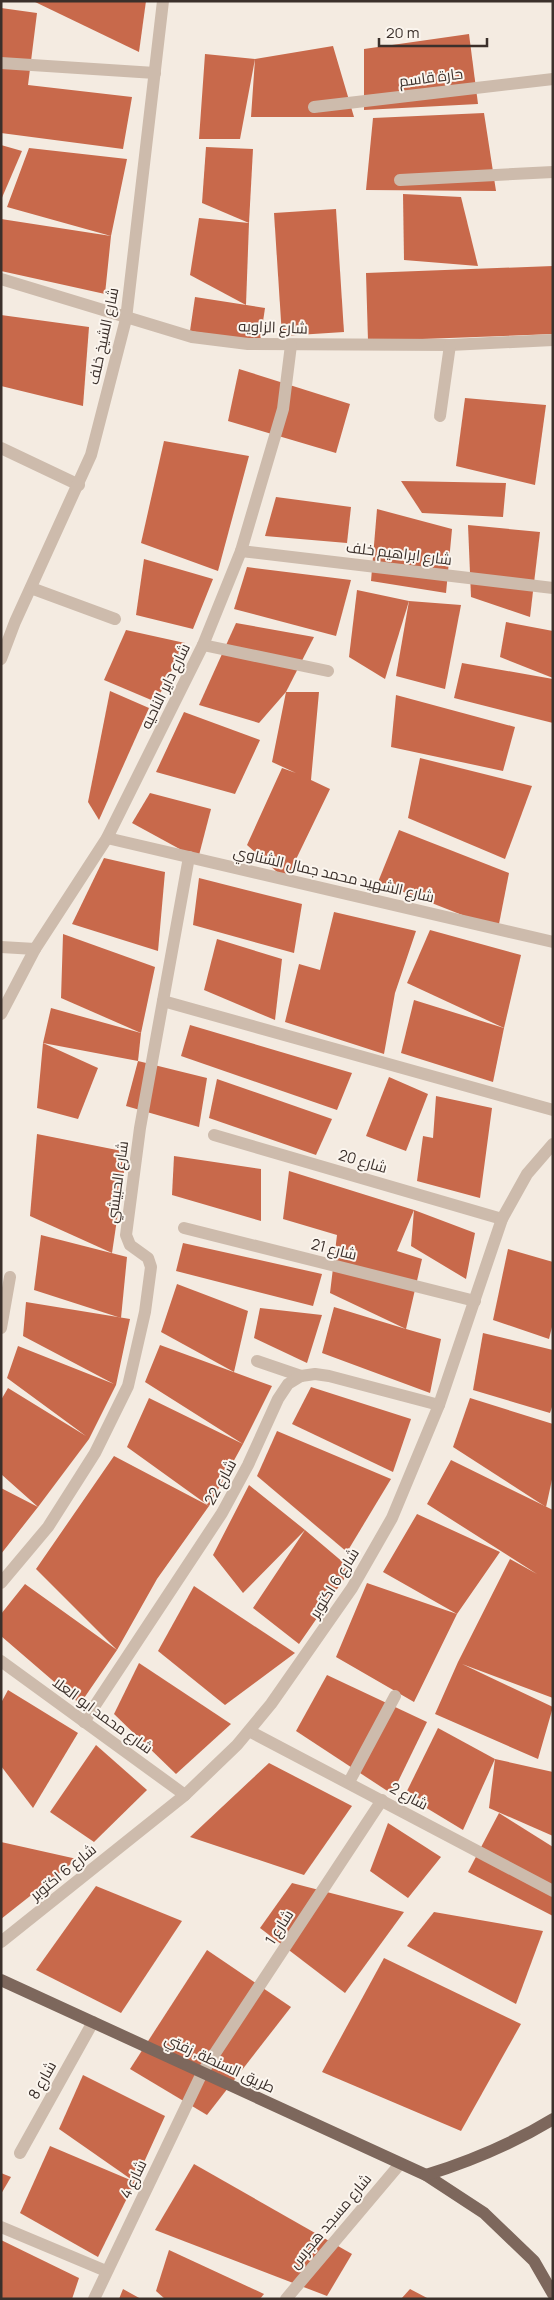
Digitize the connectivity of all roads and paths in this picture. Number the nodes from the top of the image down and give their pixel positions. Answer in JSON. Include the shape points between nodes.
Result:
{"nodes":[{"id":1,"x":163,"y":1,"type":"edge"},
{"id":2,"x":1,"y":63,"type":"edge"},
{"id":3,"x":155,"y":73,"type":"junction"},
{"id":4,"x":553,"y":78,"type":"edge"},
{"id":5,"x":314,"y":107,"type":"dead end"},
{"id":6,"x":553,"y":172,"type":"edge"},
{"id":7,"x":400,"y":180,"type":"dead end"},
{"id":8,"x":1,"y":279,"type":"edge"},
{"id":9,"x":126,"y":319,"type":"junction"},
{"id":10,"x":553,"y":340,"type":"edge"},
{"id":11,"x":291,"y":345,"type":"junction"},
{"id":12,"x":450,"y":345,"type":"junction"},
{"id":13,"x":440,"y":416,"type":"dead end"},
{"id":14,"x":1,"y":448,"type":"edge"},
{"id":15,"x":79,"y":485,"type":"junction"},
{"id":16,"x":241,"y":551,"type":"junction"},
{"id":17,"x":31,"y":588,"type":"junction"},
{"id":18,"x":553,"y":588,"type":"edge"},
{"id":19,"x":115,"y":618,"type":"dead end"},
{"id":20,"x":203,"y":645,"type":"junction"},
{"id":21,"x":1,"y":659,"type":"edge"},
{"id":22,"x":328,"y":671,"type":"dead end"},
{"id":23,"x":107,"y":838,"type":"junction"},
{"id":24,"x":189,"y":857,"type":"junction"},
{"id":25,"x":553,"y":942,"type":"edge"},
{"id":26,"x":1,"y":947,"type":"edge"},
{"id":27,"x":36,"y":949,"type":"junction"},
{"id":28,"x":163,"y":1001,"type":"junction"},
{"id":29,"x":1,"y":1014,"type":"edge"},
{"id":30,"x":553,"y":1110,"type":"edge"},
{"id":31,"x":214,"y":1135,"type":"dead end"},
{"id":32,"x":553,"y":1144,"type":"edge"},
{"id":33,"x":502,"y":1219,"type":"junction"},
{"id":34,"x":184,"y":1228,"type":"dead end"},
{"id":35,"x":10,"y":1277,"type":"dead end"},
{"id":36,"x":475,"y":1301,"type":"junction"},
{"id":37,"x":1,"y":1328,"type":"edge"},
{"id":38,"x":257,"y":1360,"type":"dead end"},
{"id":39,"x":301,"y":1376,"type":"junction"},
{"id":40,"x":439,"y":1405,"type":"junction"},
{"id":41,"x":1,"y":1583,"type":"edge"},
{"id":42,"x":1,"y":1661,"type":"edge"},
{"id":43,"x":395,"y":1696,"type":"dead end"},
{"id":44,"x":84,"y":1722,"type":"junction"},
{"id":45,"x":249,"y":1731,"type":"junction"},
{"id":46,"x":349,"y":1782,"type":"junction"},
{"id":47,"x":185,"y":1795,"type":"junction"},
{"id":48,"x":382,"y":1800,"type":"junction"},
{"id":49,"x":553,"y":1891,"type":"edge"},
{"id":50,"x":1,"y":1942,"type":"edge"},
{"id":51,"x":1,"y":1980,"type":"edge"},
{"id":52,"x":93,"y":2022,"type":"junction"},
{"id":53,"x":202,"y":2073,"type":"junction"},
{"id":54,"x":553,"y":2119,"type":"edge"},
{"id":55,"x":20,"y":2154,"type":"dead end"},
{"id":56,"x":400,"y":2164,"type":"junction"},
{"id":57,"x":426,"y":2175,"type":"junction"},
{"id":58,"x":1,"y":2227,"type":"edge"},
{"id":59,"x":106,"y":2271,"type":"junction"},
{"id":60,"x":553,"y":2294,"type":"edge"},
{"id":61,"x":290,"y":2298,"type":"edge"},
{"id":62,"x":94,"y":2299,"type":"edge"}],
"edges":[{"from":1,"to":3,"type":"street","name":"شارع الشيخ خلف"},
{"from":2,"to":3,"type":"street"},
{"from":3,"to":9,"type":"street","name":"شارع الشيخ خلف"},
{"from":4,"to":5,"type":"street","name":"حارة قاسم"},
{"from":6,"to":7,"type":"street"},
{"from":8,"to":9,"type":"street","name":"شارع الزاويه"},
{"from":9,"to":11,"type":"street","name":"شارع الزاويه","via":[[192,337]]},
{"from":9,"to":15,"type":"street","name":"شارع الشيخ خلف","via":[[91,455]]},
{"from":10,"to":12,"type":"street","name":"شارع الزاويه"},
{"from":11,"to":12,"type":"street","name":"شارع الزاويه"},
{"from":11,"to":16,"type":"street","name":"شارع داير الناحيه","via":[[283,409]]},
{"from":12,"to":13,"type":"street"},
{"from":14,"to":15,"type":"street"},
{"from":15,"to":17,"type":"street","name":"شارع الشيخ خلف"},
{"from":16,"to":18,"type":"street","name":"شارع ابراهيم خلف"},
{"from":16,"to":20,"type":"street","name":"شارع داير الناحيه"},
{"from":17,"to":19,"type":"street"},
{"from":17,"to":21,"type":"street","name":"شارع الشيخ خلف"},
{"from":20,"to":22,"type":"street"},
{"from":20,"to":23,"type":"street","name":"شارع داير الناحيه"},
{"from":23,"to":24,"type":"street","name":"شارع الشهيد محمد جمال الشناوي"},
{"from":23,"to":27,"type":"street","name":"شارع داير الناحيه"},
{"from":24,"to":25,"type":"street","name":"شارع الشهيد محمد جمال الشناوي"},
{"from":24,"to":28,"type":"street","name":"شارع الحبيشي"},
{"from":26,"to":27,"type":"street"},
{"from":27,"to":29,"type":"street","name":"شارع داير الناحيه"},
{"from":28,"to":30,"type":"street"},
{"from":28,"to":41,"type":"street","name":"شارع الحبيشي","via":[[140,1128],[126,1235],[130,1245],[144,1254],[151,1267],[145,1312],[128,1386],[95,1453],[48,1527]]},
{"from":31,"to":33,"type":"street","name":"شارع 20"},
{"from":32,"to":33,"type":"street","name":"شارع 6 اكتوبر","via":[[527,1174]]},
{"from":33,"to":36,"type":"street","name":"شارع 6 اكتوبر"},
{"from":34,"to":36,"type":"street","name":"شارع 21"},
{"from":35,"to":37,"type":"street"},
{"from":36,"to":40,"type":"street","name":"شارع 6 اكتوبر"},
{"from":38,"to":39,"type":"street"},
{"from":39,"to":40,"type":"street","via":[[329,1376]]},
{"from":39,"to":44,"type":"street","name":"شارع 22","via":[[288,1384],[222,1513]]},
{"from":40,"to":45,"type":"street","name":"شارع 6 اكتوبر","via":[[392,1518],[352,1588]]},
{"from":42,"to":44,"type":"street","name":"شارع محمد ابو العلا"},
{"from":43,"to":46,"type":"street"},
{"from":44,"to":47,"type":"street","name":"شارع محمد ابو العلا"},
{"from":45,"to":46,"type":"street","name":"شارع 2"},
{"from":45,"to":47,"type":"street","name":"شارع 6 اكتوبر"},
{"from":46,"to":48,"type":"street","name":"شارع 2"},
{"from":47,"to":50,"type":"street","name":"شارع 6 اكتوبر"},
{"from":48,"to":49,"type":"street","name":"شارع 2"},
{"from":48,"to":53,"type":"street","name":"شارع 1"},
{"from":51,"to":52,"type":"main road","name":"طريق السنطة, زفتي"},
{"from":52,"to":53,"type":"main road","name":"طريق السنطة, زفتي"},
{"from":52,"to":55,"type":"street","name":"شارع 8"},
{"from":53,"to":56,"type":"main road","name":"طريق السنطة, زفتي"},
{"from":53,"to":59,"type":"street","name":"شارع 4"},
{"from":54,"to":57,"type":"main road","via":[[520,2139],[474,2160]]},
{"from":56,"to":57,"type":"main road","name":"طريق السنطة, زفتي"},
{"from":56,"to":61,"type":"street","name":"شارع مسجد هجرس"},
{"from":57,"to":60,"type":"main road","name":"طريق السنطة, زفتي","via":[[491,2220],[534,2261]]},
{"from":58,"to":59,"type":"street"},
{"from":59,"to":62,"type":"street","name":"شارع 4"}]}
